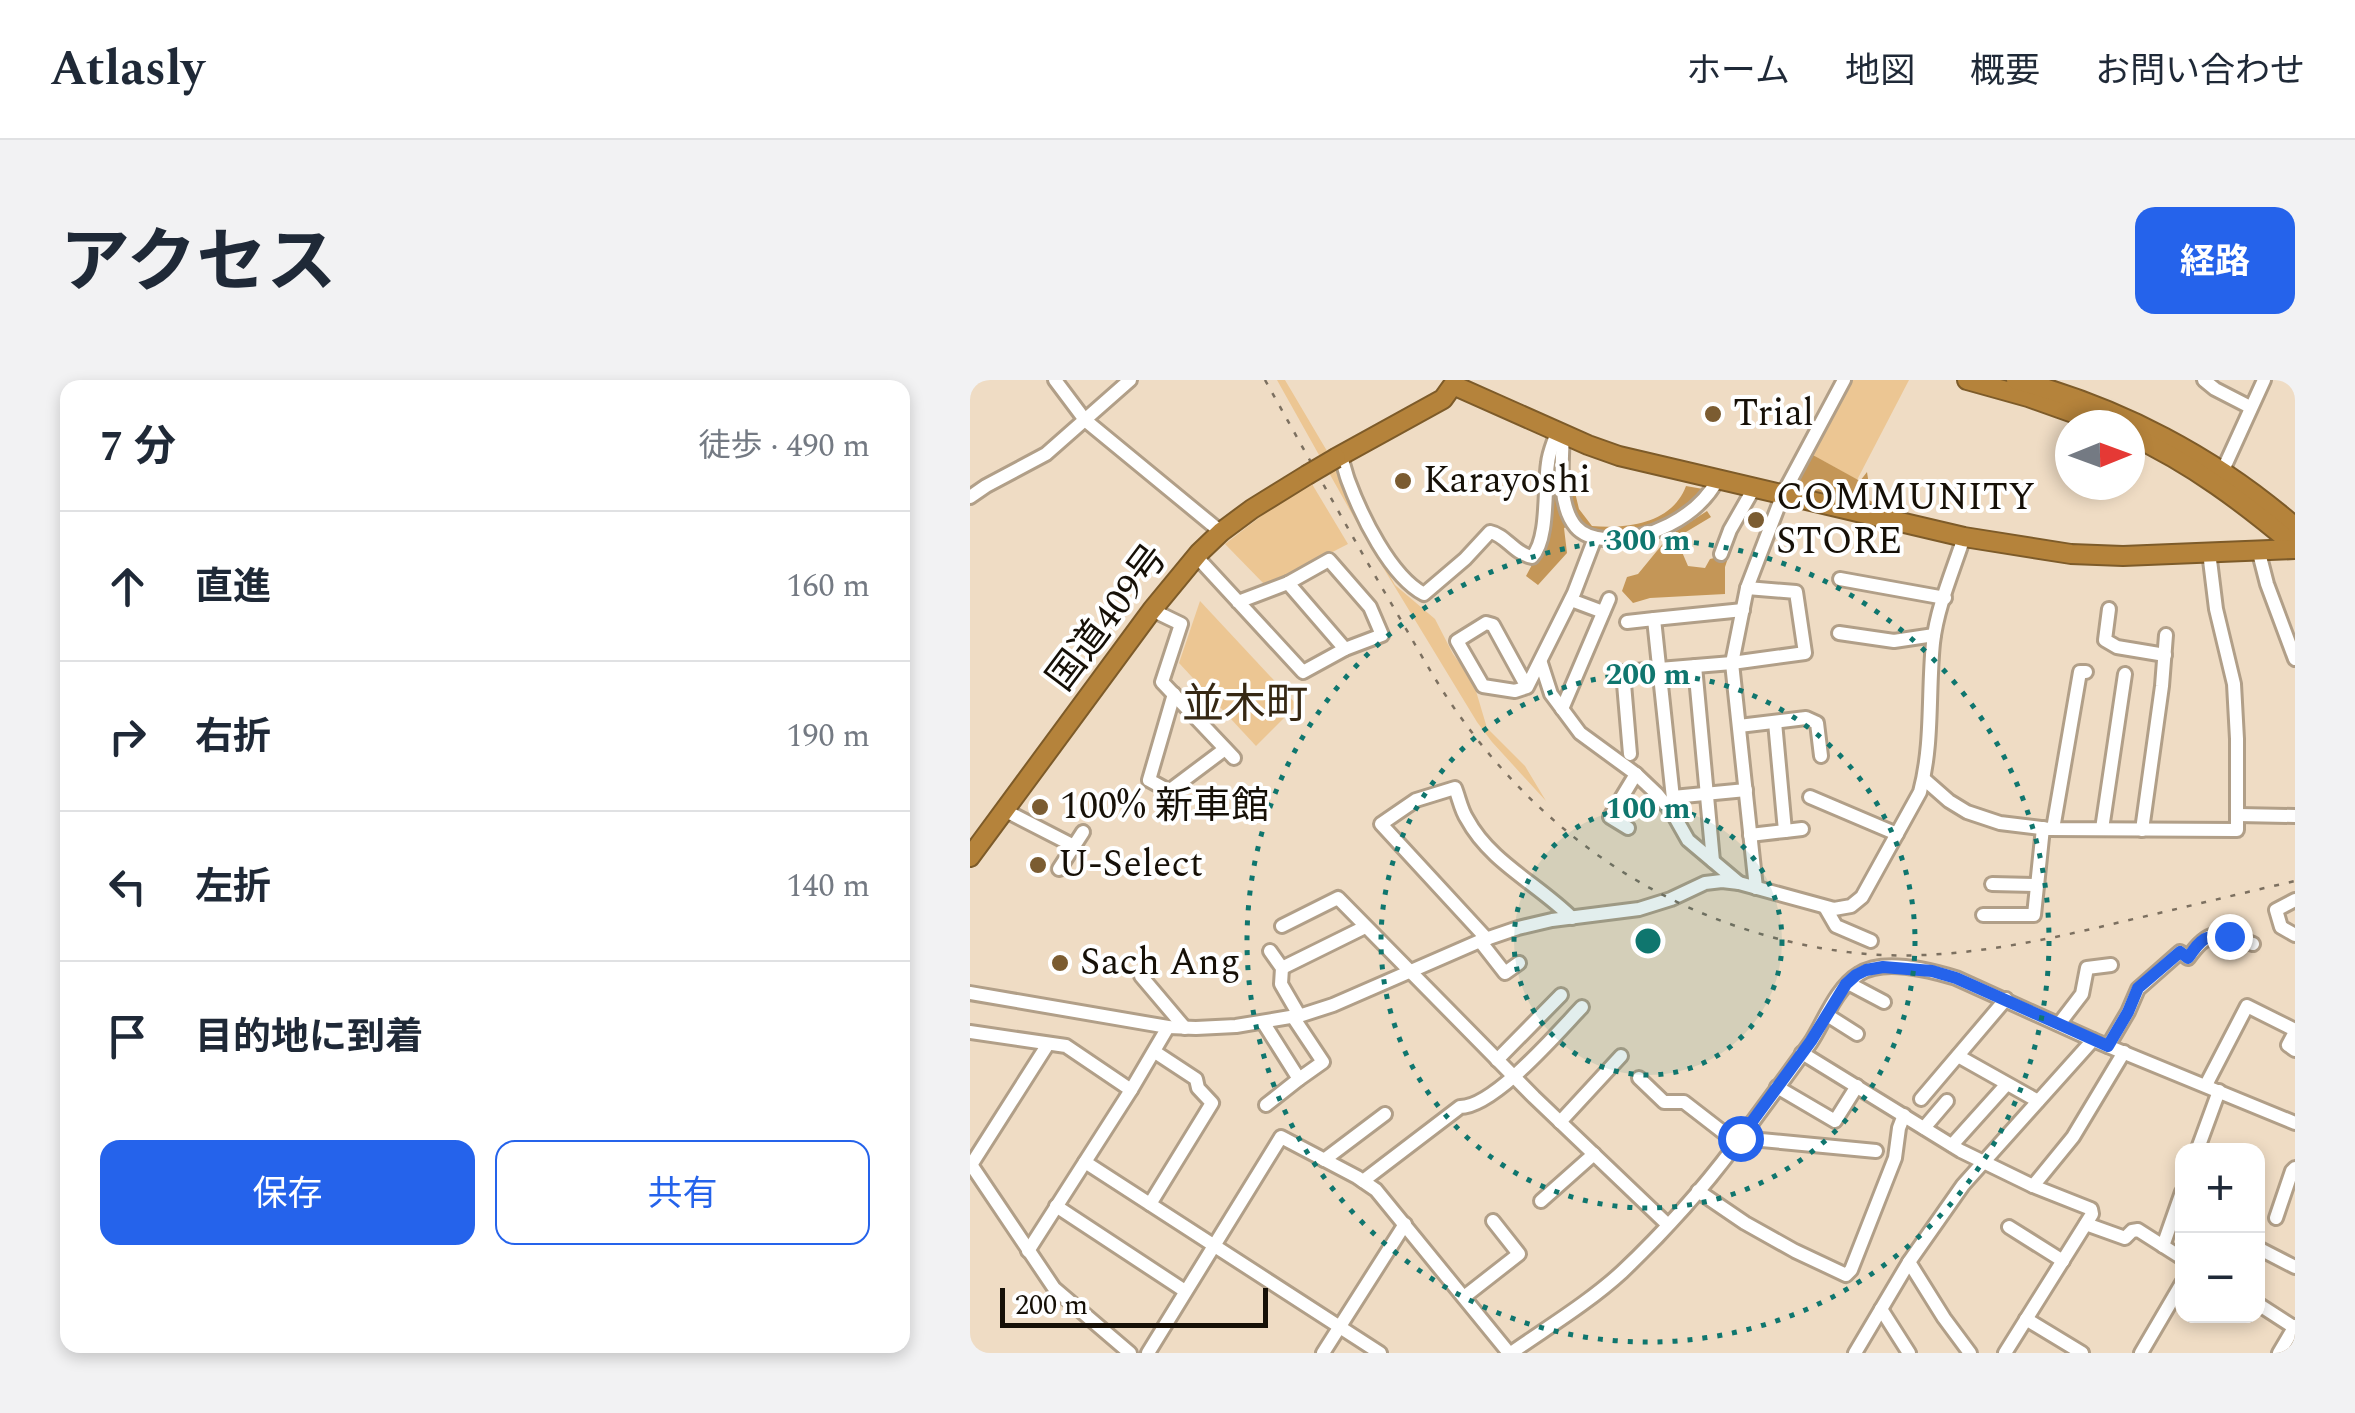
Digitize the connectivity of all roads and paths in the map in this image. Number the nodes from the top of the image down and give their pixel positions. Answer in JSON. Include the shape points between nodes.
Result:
{"nodes":[{"id":1,"x":1055,"y":380,"type":"edge"},
{"id":2,"x":1130,"y":380,"type":"edge"},
{"id":3,"x":1844,"y":380,"type":"edge"},
{"id":4,"x":1967,"y":380,"type":"edge"},
{"id":5,"x":2016,"y":380,"type":"edge"},
{"id":6,"x":2204,"y":380,"type":"edge"},
{"id":7,"x":2264,"y":380,"type":"edge"},
{"id":8,"x":1451,"y":382,"type":"edge"},
{"id":9,"x":2250,"y":407,"type":"junction"},
{"id":10,"x":2065,"y":410,"type":"edge"},
{"id":11,"x":1084,"y":420,"type":"junction"},
{"id":12,"x":1560,"y":433,"type":"junction"},
{"id":13,"x":2145,"y":443,"type":"edge"},
{"id":14,"x":1338,"y":457,"type":"junction"},
{"id":15,"x":2222,"y":470,"type":"junction"},
{"id":16,"x":1718,"y":479,"type":"junction"},
{"id":17,"x":1754,"y":488,"type":"junction"},
{"id":18,"x":1782,"y":494,"type":"junction"},
{"id":19,"x":970,"y":497,"type":"edge"},
{"id":20,"x":2295,"y":528,"type":"edge"},
{"id":21,"x":1221,"y":532,"type":"junction"},
{"id":22,"x":1964,"y":537,"type":"junction"},
{"id":23,"x":1594,"y":538,"type":"junction"},
{"id":24,"x":2295,"y":548,"type":"edge"},
{"id":25,"x":2258,"y":550,"type":"junction"},
{"id":26,"x":2209,"y":552,"type":"junction"},
{"id":27,"x":1721,"y":554,"type":"dead end"},
{"id":28,"x":1196,"y":556,"type":"junction"},
{"id":29,"x":1840,"y":579,"type":"dead end"},
{"id":30,"x":1288,"y":583,"type":"junction"},
{"id":31,"x":1747,"y":588,"type":"junction"},
{"id":32,"x":1944,"y":598,"type":"junction"},
{"id":33,"x":1571,"y":600,"type":"junction"},
{"id":34,"x":1238,"y":602,"type":"junction"},
{"id":35,"x":2109,"y":609,"type":"dead end"},
{"id":36,"x":1152,"y":610,"type":"junction"},
{"id":37,"x":1742,"y":610,"type":"junction"},
{"id":38,"x":1654,"y":619,"type":"junction"},
{"id":39,"x":1626,"y":622,"type":"dead end"},
{"id":40,"x":1839,"y":633,"type":"dead end"},
{"id":41,"x":2166,"y":635,"type":"dead end"},
{"id":42,"x":1934,"y":636,"type":"junction"},
{"id":43,"x":1346,"y":649,"type":"junction"},
{"id":44,"x":2165,"y":654,"type":"junction"},
{"id":45,"x":2295,"y":659,"type":"edge"},
{"id":46,"x":1541,"y":663,"type":"junction"},
{"id":47,"x":1732,"y":663,"type":"junction"},
{"id":48,"x":1696,"y":666,"type":"junction"},
{"id":49,"x":1659,"y":669,"type":"junction"},
{"id":50,"x":2086,"y":672,"type":"dead end"},
{"id":51,"x":2125,"y":674,"type":"dead end"},
{"id":52,"x":1527,"y":688,"type":"junction"},
{"id":53,"x":1174,"y":694,"type":"junction"},
{"id":54,"x":1562,"y":709,"type":"junction"},
{"id":55,"x":1775,"y":722,"type":"junction"},
{"id":56,"x":1739,"y":726,"type":"junction"},
{"id":57,"x":1630,"y":754,"type":"dead end"},
{"id":58,"x":1821,"y":756,"type":"dead end"},
{"id":59,"x":1636,"y":774,"type":"junction"},
{"id":60,"x":1924,"y":779,"type":"junction"},
{"id":61,"x":1746,"y":790,"type":"junction"},
{"id":62,"x":1708,"y":794,"type":"junction"},
{"id":63,"x":1673,"y":797,"type":"junction"},
{"id":64,"x":1810,"y":797,"type":"dead end"},
{"id":65,"x":1004,"y":810,"type":"junction"},
{"id":66,"x":2238,"y":815,"type":"junction"},
{"id":67,"x":2295,"y":816,"type":"edge"},
{"id":68,"x":1675,"y":817,"type":"junction"},
{"id":69,"x":1628,"y":828,"type":"dead end"},
{"id":70,"x":1802,"y":829,"type":"dead end"},
{"id":71,"x":2048,"y":829,"type":"junction"},
{"id":72,"x":2102,"y":829,"type":"junction"},
{"id":73,"x":2142,"y":830,"type":"junction"},
{"id":74,"x":1785,"y":831,"type":"junction"},
{"id":75,"x":1084,"y":832,"type":"dead end"},
{"id":76,"x":1897,"y":834,"type":"junction"},
{"id":77,"x":1750,"y":835,"type":"junction"},
{"id":78,"x":1074,"y":846,"type":"junction"},
{"id":79,"x":970,"y":857,"type":"edge"},
{"id":80,"x":1714,"y":861,"type":"junction"},
{"id":81,"x":1059,"y":869,"type":"dead end"},
{"id":82,"x":1740,"y":883,"type":"junction"},
{"id":83,"x":1992,"y":884,"type":"dead end"},
{"id":84,"x":2037,"y":884,"type":"junction"},
{"id":85,"x":1756,"y":888,"type":"junction"},
{"id":86,"x":1862,"y":898,"type":"junction"},
{"id":87,"x":2295,"y":900,"type":"edge"},
{"id":88,"x":1825,"y":907,"type":"junction"},
{"id":89,"x":1984,"y":915,"type":"dead end"},
{"id":90,"x":1572,"y":918,"type":"junction"},
{"id":91,"x":1282,"y":926,"type":"dead end"},
{"id":92,"x":1365,"y":926,"type":"junction"},
{"id":93,"x":1850,"y":932,"type":"junction"},
{"id":94,"x":2295,"y":935,"type":"edge"},
{"id":95,"x":1484,"y":940,"type":"junction"},
{"id":96,"x":1871,"y":940,"type":"dead end"},
{"id":97,"x":2253,"y":944,"type":"dead end"},
{"id":98,"x":1270,"y":951,"type":"dead end"},
{"id":99,"x":1519,"y":963,"type":"dead end"},
{"id":100,"x":2110,"y":965,"type":"dead end"},
{"id":101,"x":1282,"y":968,"type":"junction"},
{"id":102,"x":1410,"y":973,"type":"junction"},
{"id":103,"x":1141,"y":976,"type":"dead end"},
{"id":104,"x":1848,"y":982,"type":"junction"},
{"id":105,"x":970,"y":993,"type":"edge"},
{"id":106,"x":1561,"y":994,"type":"dead end"},
{"id":107,"x":2006,"y":999,"type":"junction"},
{"id":108,"x":1884,"y":1002,"type":"dead end"},
{"id":109,"x":1582,"y":1007,"type":"dead end"},
{"id":110,"x":1827,"y":1015,"type":"junction"},
{"id":111,"x":1296,"y":1016,"type":"junction"},
{"id":112,"x":1263,"y":1022,"type":"junction"},
{"id":113,"x":2059,"y":1024,"type":"junction"},
{"id":114,"x":1168,"y":1027,"type":"junction"},
{"id":115,"x":1184,"y":1028,"type":"junction"},
{"id":116,"x":2295,"y":1031,"type":"edge"},
{"id":117,"x":970,"y":1032,"type":"edge"},
{"id":118,"x":1857,"y":1034,"type":"dead end"},
{"id":119,"x":2093,"y":1040,"type":"junction"},
{"id":120,"x":1048,"y":1044,"type":"junction"},
{"id":121,"x":2108,"y":1046,"type":"junction"},
{"id":122,"x":2295,"y":1050,"type":"edge"},
{"id":123,"x":1156,"y":1052,"type":"junction"},
{"id":124,"x":2124,"y":1052,"type":"junction"},
{"id":125,"x":1802,"y":1053,"type":"junction"},
{"id":126,"x":1621,"y":1056,"type":"dead end"},
{"id":127,"x":1958,"y":1056,"type":"junction"},
{"id":128,"x":1498,"y":1060,"type":"junction"},
{"id":129,"x":1514,"y":1076,"type":"junction"},
{"id":130,"x":1639,"y":1078,"type":"dead end"},
{"id":131,"x":1299,"y":1079,"type":"junction"},
{"id":132,"x":2006,"y":1084,"type":"junction"},
{"id":133,"x":1857,"y":1086,"type":"junction"},
{"id":134,"x":1778,"y":1087,"type":"junction"},
{"id":135,"x":2212,"y":1088,"type":"junction"},
{"id":136,"x":1131,"y":1090,"type":"junction"},
{"id":137,"x":1921,"y":1099,"type":"dead end"},
{"id":138,"x":2038,"y":1100,"type":"junction"},
{"id":139,"x":1947,"y":1101,"type":"dead end"},
{"id":140,"x":1266,"y":1105,"type":"dead end"},
{"id":141,"x":1384,"y":1114,"type":"dead end"},
{"id":142,"x":1904,"y":1115,"type":"junction"},
{"id":143,"x":1560,"y":1122,"type":"junction"},
{"id":144,"x":2295,"y":1123,"type":"edge"},
{"id":145,"x":1924,"y":1128,"type":"junction"},
{"id":146,"x":1739,"y":1141,"type":"junction"},
{"id":147,"x":2200,"y":1143,"type":"edge"},
{"id":148,"x":1952,"y":1145,"type":"junction"},
{"id":149,"x":1876,"y":1152,"type":"dead end"},
{"id":150,"x":1594,"y":1154,"type":"junction"},
{"id":151,"x":1324,"y":1160,"type":"junction"},
{"id":152,"x":1085,"y":1162,"type":"junction"},
{"id":153,"x":1983,"y":1162,"type":"junction"},
{"id":154,"x":971,"y":1164,"type":"edge"},
{"id":155,"x":2295,"y":1168,"type":"edge"},
{"id":156,"x":1363,"y":1181,"type":"junction"},
{"id":157,"x":2032,"y":1186,"type":"junction"},
{"id":158,"x":1698,"y":1192,"type":"junction"},
{"id":159,"x":1540,"y":1201,"type":"dead end"},
{"id":160,"x":1150,"y":1204,"type":"junction"},
{"id":161,"x":1056,"y":1206,"type":"junction"},
{"id":162,"x":2175,"y":1212,"type":"edge"},
{"id":163,"x":2276,"y":1218,"type":"dead end"},
{"id":164,"x":1492,"y":1220,"type":"dead end"},
{"id":165,"x":1404,"y":1224,"type":"junction"},
{"id":166,"x":1667,"y":1224,"type":"junction"},
{"id":167,"x":2086,"y":1224,"type":"junction"},
{"id":168,"x":2009,"y":1227,"type":"dead end"},
{"id":169,"x":1213,"y":1245,"type":"junction"},
{"id":170,"x":2163,"y":1246,"type":"junction"},
{"id":171,"x":1028,"y":1251,"type":"junction"},
{"id":172,"x":2265,"y":1252,"type":"edge"},
{"id":173,"x":2175,"y":1254,"type":"edge"},
{"id":174,"x":2062,"y":1261,"type":"junction"},
{"id":175,"x":1909,"y":1262,"type":"junction"},
{"id":176,"x":2295,"y":1268,"type":"edge"},
{"id":177,"x":1185,"y":1291,"type":"junction"},
{"id":178,"x":2175,"y":1296,"type":"edge"},
{"id":179,"x":1464,"y":1298,"type":"junction"},
{"id":180,"x":2265,"y":1308,"type":"edge"},
{"id":181,"x":1881,"y":1309,"type":"junction"},
{"id":182,"x":2026,"y":1319,"type":"junction"},
{"id":183,"x":1340,"y":1327,"type":"junction"},
{"id":184,"x":2295,"y":1327,"type":"edge"},
{"id":185,"x":1130,"y":1353,"type":"edge"},
{"id":186,"x":1148,"y":1353,"type":"edge"},
{"id":187,"x":1323,"y":1353,"type":"edge"},
{"id":188,"x":1380,"y":1353,"type":"edge"},
{"id":189,"x":1510,"y":1353,"type":"edge"},
{"id":190,"x":1855,"y":1353,"type":"edge"},
{"id":191,"x":1908,"y":1353,"type":"edge"},
{"id":192,"x":1970,"y":1353,"type":"edge"},
{"id":193,"x":2005,"y":1353,"type":"edge"},
{"id":194,"x":2082,"y":1353,"type":"edge"},
{"id":195,"x":2141,"y":1353,"type":"edge"},
{"id":196,"x":2279,"y":1353,"type":"edge"}],
"edges":[{"from":1,"to":11,"type":"street"},
{"from":2,"to":11,"type":"street"},
{"from":3,"to":18,"type":"street"},
{"from":4,"to":10,"type":"highway"},
{"from":5,"to":15,"type":"highway","via":[[2109,411]]},
{"from":6,"to":9,"type":"street"},
{"from":7,"to":9,"type":"street"},
{"from":8,"to":12,"type":"highway"},
{"from":8,"to":14,"type":"highway","name":"国道409号","via":[[1443,400]]},
{"from":9,"to":15,"type":"street"},
{"from":11,"to":19,"type":"street","via":[[1046,454]]},
{"from":11,"to":21,"type":"street"},
{"from":12,"to":14,"type":"street","via":[[1548,460],[1537,553],[1524,556],[1490,532],[1424,594],[1392,566]]},
{"from":12,"to":16,"type":"highway","via":[[1618,456]]},
{"from":12,"to":23,"type":"street","via":[[1568,510],[1575,526]]},
{"from":13,"to":24,"type":"highway","via":[[2214,483]]},
{"from":14,"to":21,"type":"highway","name":"国道409号","bridge":true},
{"from":15,"to":20,"type":"highway"},
{"from":16,"to":17,"type":"highway"},
{"from":16,"to":23,"type":"street","via":[[1672,524],[1620,540]]},
{"from":17,"to":18,"type":"highway"},
{"from":17,"to":27,"type":"street"},
{"from":18,"to":22,"type":"highway"},
{"from":18,"to":31,"type":"street"},
{"from":21,"to":28,"type":"highway","name":"国道409号"},
{"from":22,"to":26,"type":"highway","via":[[2092,556]]},
{"from":22,"to":32,"type":"street"},
{"from":23,"to":33,"type":"street"},
{"from":24,"to":25,"type":"highway"},
{"from":25,"to":26,"type":"highway"},
{"from":25,"to":45,"type":"street"},
{"from":26,"to":66,"type":"street","via":[[2234,684]]},
{"from":28,"to":34,"type":"street"},
{"from":28,"to":36,"type":"highway","name":"国道409号"},
{"from":29,"to":32,"type":"street"},
{"from":30,"to":34,"type":"street"},
{"from":30,"to":43,"type":"street"},
{"from":30,"to":43,"type":"street","via":[[1329,560],[1370,607],[1382,636]]},
{"from":31,"to":37,"type":"street"},
{"from":31,"to":47,"type":"street","via":[[1796,592],[1805,653]]},
{"from":32,"to":42,"type":"street"},
{"from":33,"to":46,"type":"street"},
{"from":33,"to":54,"type":"street","via":[[1606,605]]},
{"from":34,"to":43,"type":"street","via":[[1303,672]]},
{"from":35,"to":44,"type":"street","via":[[2104,640]]},
{"from":36,"to":53,"type":"street","via":[[1181,624],[1162,682]]},
{"from":36,"to":65,"type":"highway","name":"国道409号"},
{"from":37,"to":38,"type":"street"},
{"from":37,"to":47,"type":"street"},
{"from":38,"to":39,"type":"street"},
{"from":38,"to":49,"type":"street"},
{"from":40,"to":42,"type":"street","via":[[1894,641]]},
{"from":41,"to":44,"type":"street"},
{"from":42,"to":60,"type":"street"},
{"from":44,"to":73,"type":"street"},
{"from":46,"to":52,"type":"street"},
{"from":46,"to":54,"type":"street"},
{"from":47,"to":48,"type":"street"},
{"from":47,"to":56,"type":"street"},
{"from":48,"to":49,"type":"street"},
{"from":48,"to":62,"type":"street"},
{"from":49,"to":57,"type":"street","via":[[1622,672]]},
{"from":49,"to":63,"type":"street"},
{"from":50,"to":71,"type":"street","via":[[2080,672]]},
{"from":51,"to":72,"type":"street"},
{"from":52,"to":52,"type":"street","via":[[1492,626],[1486,623],[1457,641],[1484,686]]},
{"from":53,"to":53,"type":"street","via":[[1150,780],[1169,790],[1229,754]]},
{"from":54,"to":59,"type":"street","via":[[1580,733]]},
{"from":55,"to":56,"type":"street"},
{"from":55,"to":58,"type":"street","via":[[1817,722]]},
{"from":55,"to":74,"type":"street"},
{"from":56,"to":61,"type":"street"},
{"from":59,"to":68,"type":"street"},
{"from":59,"to":69,"type":"street","via":[[1610,816]]},
{"from":60,"to":71,"type":"street","via":[[1967,812]]},
{"from":60,"to":76,"type":"street"},
{"from":61,"to":62,"type":"street"},
{"from":61,"to":77,"type":"street"},
{"from":62,"to":63,"type":"street"},
{"from":62,"to":80,"type":"street"},
{"from":63,"to":68,"type":"street"},
{"from":64,"to":76,"type":"street"},
{"from":65,"to":78,"type":"street"},
{"from":65,"to":79,"type":"highway","name":"国道409号"},
{"from":66,"to":67,"type":"street"},
{"from":66,"to":73,"type":"street","via":[[2237,830]]},
{"from":68,"to":80,"type":"street","via":[[1688,840]]},
{"from":70,"to":74,"type":"street"},
{"from":71,"to":72,"type":"street"},
{"from":71,"to":84,"type":"street"},
{"from":72,"to":73,"type":"street"},
{"from":74,"to":77,"type":"street"},
{"from":75,"to":78,"type":"street"},
{"from":76,"to":86,"type":"street"},
{"from":77,"to":85,"type":"street"},
{"from":78,"to":81,"type":"street"},
{"from":80,"to":82,"type":"street"},
{"from":82,"to":85,"type":"street"},
{"from":82,"to":90,"type":"street","via":[[1704,883],[1640,909]]},
{"from":83,"to":84,"type":"street"},
{"from":84,"to":89,"type":"street","via":[[2034,915]]},
{"from":85,"to":88,"type":"street"},
{"from":86,"to":88,"type":"street","via":[[1851,906]]},
{"from":86,"to":93,"type":"street"},
{"from":87,"to":94,"type":"street","via":[[2276,910],[2281,927]]},
{"from":88,"to":93,"type":"street","via":[[1836,926]]},
{"from":90,"to":95,"type":"street"},
{"from":90,"to":95,"type":"street","via":[[1478,836],[1455,788],[1416,800],[1381,824]]},
{"from":91,"to":92,"type":"street","via":[[1338,898]]},
{"from":92,"to":101,"type":"street"},
{"from":92,"to":102,"type":"street"},
{"from":93,"to":96,"type":"street"},
{"from":95,"to":99,"type":"street","via":[[1504,973]]},
{"from":95,"to":102,"type":"street"},
{"from":97,"to":121,"type":"street","via":[[2214,935],[2201,939],[2188,958],[2180,952],[2138,988]]},
{"from":98,"to":101,"type":"street"},
{"from":100,"to":113,"type":"street","via":[[2088,968],[2082,994]]},
{"from":101,"to":111,"type":"street","via":[[1281,984]]},
{"from":102,"to":111,"type":"street"},
{"from":102,"to":128,"type":"street"},
{"from":103,"to":115,"type":"street"},
{"from":104,"to":107,"type":"street","via":[[1866,970],[1901,967],[1956,978]]},
{"from":104,"to":108,"type":"street"},
{"from":104,"to":110,"type":"street"},
{"from":105,"to":114,"type":"street"},
{"from":106,"to":128,"type":"street"},
{"from":107,"to":113,"type":"street"},
{"from":107,"to":127,"type":"street"},
{"from":109,"to":129,"type":"street"},
{"from":110,"to":118,"type":"street"},
{"from":110,"to":125,"type":"street"},
{"from":111,"to":112,"type":"street"},
{"from":111,"to":131,"type":"street","via":[[1322,1062]]},
{"from":112,"to":115,"type":"street"},
{"from":112,"to":131,"type":"street"},
{"from":113,"to":119,"type":"street"},
{"from":114,"to":115,"type":"street"},
{"from":114,"to":123,"type":"street"},
{"from":116,"to":122,"type":"street","via":[[2288,1045]]},
{"from":116,"to":135,"type":"street","via":[[2247,1006]]},
{"from":117,"to":120,"type":"street"},
{"from":119,"to":121,"type":"street"},
{"from":119,"to":138,"type":"street"},
{"from":120,"to":136,"type":"street","via":[[1066,1046]]},
{"from":120,"to":154,"type":"street"},
{"from":121,"to":124,"type":"street"},
{"from":123,"to":136,"type":"street"},
{"from":123,"to":160,"type":"street","via":[[1196,1079],[1212,1103]]},
{"from":124,"to":135,"type":"street"},
{"from":124,"to":157,"type":"street","via":[[2074,1137]]},
{"from":125,"to":133,"type":"street"},
{"from":125,"to":134,"type":"street"},
{"from":126,"to":143,"type":"street"},
{"from":127,"to":132,"type":"street"},
{"from":127,"to":137,"type":"street"},
{"from":128,"to":129,"type":"street"},
{"from":129,"to":143,"type":"street"},
{"from":129,"to":156,"type":"street","via":[[1472,1107],[1460,1107]]},
{"from":130,"to":146,"type":"street","via":[[1664,1102],[1684,1102]]},
{"from":131,"to":140,"type":"street"},
{"from":132,"to":138,"type":"street"},
{"from":132,"to":148,"type":"street"},
{"from":133,"to":134,"type":"street","via":[[1835,1121]]},
{"from":133,"to":142,"type":"street"},
{"from":134,"to":146,"type":"street"},
{"from":135,"to":144,"type":"street"},
{"from":135,"to":147,"type":"street"},
{"from":136,"to":152,"type":"street"},
{"from":138,"to":153,"type":"street"},
{"from":139,"to":145,"type":"street"},
{"from":141,"to":151,"type":"street"},
{"from":142,"to":145,"type":"street"},
{"from":142,"to":158,"type":"street","via":[[1895,1158],[1846,1275]]},
{"from":143,"to":150,"type":"street"},
{"from":145,"to":148,"type":"street"},
{"from":146,"to":149,"type":"street"},
{"from":146,"to":158,"type":"street"},
{"from":148,"to":153,"type":"street"},
{"from":150,"to":159,"type":"street"},
{"from":150,"to":166,"type":"street"},
{"from":151,"to":156,"type":"street"},
{"from":151,"to":169,"type":"street","via":[[1281,1138]]},
{"from":152,"to":160,"type":"street"},
{"from":152,"to":161,"type":"street"},
{"from":153,"to":157,"type":"street"},
{"from":153,"to":175,"type":"street"},
{"from":154,"to":171,"type":"street"},
{"from":155,"to":163,"type":"street"},
{"from":156,"to":165,"type":"street"},
{"from":157,"to":167,"type":"street","via":[[2088,1207]]},
{"from":158,"to":166,"type":"street"},
{"from":160,"to":169,"type":"street"},
{"from":161,"to":171,"type":"street"},
{"from":161,"to":177,"type":"street"},
{"from":162,"to":170,"type":"street"},
{"from":164,"to":179,"type":"street","via":[[1518,1254]]},
{"from":165,"to":179,"type":"street"},
{"from":165,"to":183,"type":"street"},
{"from":166,"to":189,"type":"street","via":[[1621,1272]]},
{"from":167,"to":170,"type":"street","via":[[2125,1238],[2138,1230]]},
{"from":167,"to":174,"type":"street"},
{"from":168,"to":174,"type":"street"},
{"from":169,"to":177,"type":"street"},
{"from":169,"to":183,"type":"street"},
{"from":170,"to":173,"type":"street"},
{"from":171,"to":185,"type":"street","via":[[1054,1288]]},
{"from":172,"to":176,"type":"street"},
{"from":174,"to":182,"type":"street"},
{"from":175,"to":181,"type":"street"},
{"from":175,"to":192,"type":"street"},
{"from":177,"to":186,"type":"street"},
{"from":178,"to":195,"type":"street"},
{"from":179,"to":189,"type":"street"},
{"from":180,"to":184,"type":"street"},
{"from":181,"to":190,"type":"street"},
{"from":181,"to":191,"type":"street"},
{"from":182,"to":193,"type":"street"},
{"from":182,"to":194,"type":"street"},
{"from":183,"to":187,"type":"street"},
{"from":183,"to":188,"type":"street"},
{"from":184,"to":196,"type":"street"}]}
